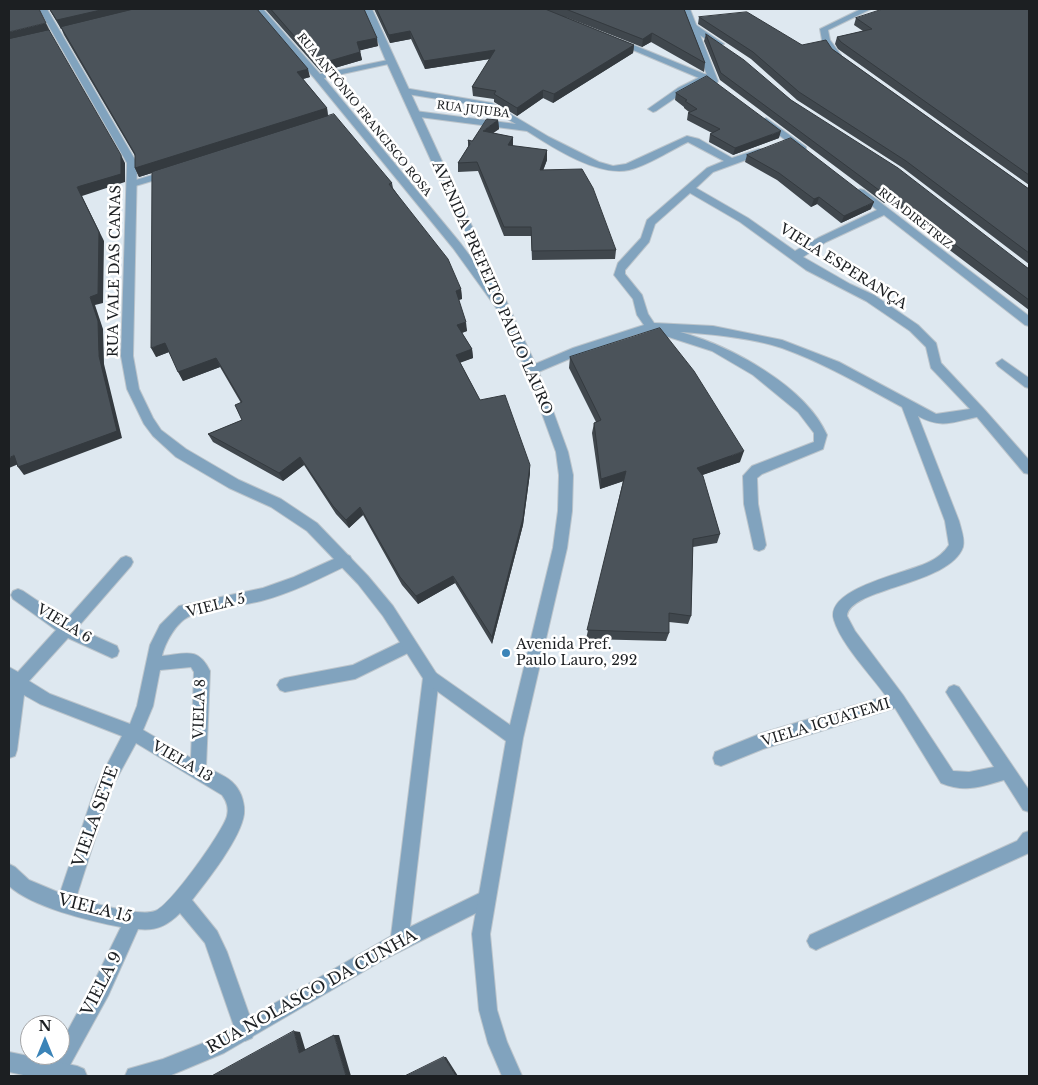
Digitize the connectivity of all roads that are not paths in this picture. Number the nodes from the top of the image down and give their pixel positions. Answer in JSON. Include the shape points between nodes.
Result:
{"nodes":[{"id":1,"x":44,"y":9,"type":"edge"},
{"id":2,"x":260,"y":9,"type":"edge"},
{"id":3,"x":368,"y":9,"type":"edge"},
{"id":4,"x":686,"y":9,"type":"edge"},
{"id":5,"x":867,"y":9,"type":"edge"},
{"id":6,"x":693,"y":27,"type":"junction"},
{"id":7,"x":611,"y":40,"type":"edge"},
{"id":8,"x":731,"y":52,"type":"edge"},
{"id":9,"x":390,"y":61,"type":"junction"},
{"id":10,"x":848,"y":63,"type":"edge"},
{"id":11,"x":318,"y":77,"type":"junction"},
{"id":12,"x":710,"y":79,"type":"junction"},
{"id":13,"x":725,"y":90,"type":"edge"},
{"id":14,"x":404,"y":91,"type":"junction"},
{"id":15,"x":653,"y":109,"type":"dead end"},
{"id":16,"x":754,"y":112,"type":"edge"},
{"id":17,"x":415,"y":114,"type":"junction"},
{"id":18,"x":528,"y":128,"type":"junction"},
{"id":19,"x":791,"y":139,"type":"junction"},
{"id":20,"x":809,"y":153,"type":"edge"},
{"id":21,"x":731,"y":161,"type":"junction"},
{"id":22,"x":179,"y":170,"type":"edge"},
{"id":23,"x":848,"y":183,"type":"edge"},
{"id":24,"x":132,"y":184,"type":"junction"},
{"id":25,"x":690,"y":188,"type":"junction"},
{"id":26,"x":884,"y":211,"type":"junction"},
{"id":27,"x":794,"y":257,"type":"junction"},
{"id":28,"x":503,"y":309,"type":"junction"},
{"id":29,"x":1029,"y":322,"type":"edge"},
{"id":30,"x":651,"y":327,"type":"junction"},
{"id":31,"x":1002,"y":363,"type":"dead end"},
{"id":32,"x":532,"y":370,"type":"junction"},
{"id":33,"x":1029,"y":384,"type":"edge"},
{"id":34,"x":907,"y":404,"type":"junction"},
{"id":35,"x":980,"y":412,"type":"junction"},
{"id":36,"x":1029,"y":469,"type":"edge"},
{"id":37,"x":759,"y":545,"type":"dead end"},
{"id":38,"x":345,"y":560,"type":"junction"},
{"id":39,"x":126,"y":562,"type":"dead end"},
{"id":40,"x":18,"y":594,"type":"dead end"},
{"id":41,"x":66,"y":628,"type":"junction"},
{"id":42,"x":409,"y":645,"type":"junction"},
{"id":43,"x":112,"y":651,"type":"dead end"},
{"id":44,"x":154,"y":664,"type":"junction"},
{"id":45,"x":13,"y":678,"type":"edge"},
{"id":46,"x":431,"y":678,"type":"junction"},
{"id":47,"x":285,"y":685,"type":"dead end"},
{"id":48,"x":954,"y":692,"type":"dead end"},
{"id":49,"x":898,"y":700,"type":"junction"},
{"id":50,"x":134,"y":733,"type":"junction"},
{"id":51,"x":515,"y":738,"type":"junction"},
{"id":52,"x":9,"y":750,"type":"edge"},
{"id":53,"x":721,"y":758,"type":"dead end"},
{"id":54,"x":1008,"y":771,"type":"junction"},
{"id":55,"x":198,"y":772,"type":"junction"},
{"id":56,"x":1029,"y":804,"type":"edge"},
{"id":57,"x":1029,"y":839,"type":"edge"},
{"id":58,"x":9,"y":873,"type":"edge"},
{"id":59,"x":486,"y":899,"type":"junction"},
{"id":60,"x":181,"y":900,"type":"junction"},
{"id":61,"x":66,"y":904,"type":"junction"},
{"id":62,"x":134,"y":920,"type":"junction"},
{"id":63,"x":816,"y":940,"type":"dead end"},
{"id":64,"x":399,"y":941,"type":"junction"},
{"id":65,"x":246,"y":1031,"type":"junction"},
{"id":66,"x":9,"y":1062,"type":"edge"},
{"id":67,"x":55,"y":1073,"type":"junction"},
{"id":68,"x":77,"y":1076,"type":"edge"},
{"id":69,"x":135,"y":1076,"type":"edge"},
{"id":70,"x":512,"y":1076,"type":"edge"}],
"edges":[{"from":1,"to":24,"type":"street","name":"RUA VALE DAS CANAS","via":[[132,163]]},
{"from":2,"to":11,"type":"street","name":"RUA ANTÔNIO FRANCISCO ROSA"},
{"from":3,"to":9,"type":"street","name":"AVENIDA PREFEITO PAULO LAURO"},
{"from":4,"to":6,"type":"street"},
{"from":5,"to":10,"type":"street","via":[[824,29],[826,40],[834,52]]},
{"from":6,"to":8,"type":"street"},
{"from":6,"to":12,"type":"street"},
{"from":7,"to":12,"type":"street"},
{"from":9,"to":11,"type":"street"},
{"from":9,"to":14,"type":"street","name":"AVENIDA PREFEITO PAULO LAURO"},
{"from":11,"to":28,"type":"street","name":"RUA ANTÔNIO FRANCISCO ROSA","via":[[344,117],[457,246]]},
{"from":12,"to":13,"type":"street"},
{"from":12,"to":15,"type":"street","via":[[681,90]]},
{"from":14,"to":17,"type":"street","name":"AVENIDA PREFEITO PAULO LAURO"},
{"from":14,"to":18,"type":"street","name":"RUA JUJUBA","via":[[489,105]]},
{"from":16,"to":19,"type":"street"},
{"from":17,"to":18,"type":"street","name":"RUA JUJUBA"},
{"from":17,"to":28,"type":"street","name":"AVENIDA PREFEITO PAULO LAURO"},
{"from":18,"to":21,"type":"street","via":[[613,169],[628,167],[687,139]]},
{"from":19,"to":20,"type":"street"},
{"from":19,"to":21,"type":"street"},
{"from":21,"to":25,"type":"street","via":[[714,167]]},
{"from":22,"to":24,"type":"street"},
{"from":23,"to":26,"type":"street","name":"RUA DIRETRIZ"},
{"from":24,"to":38,"type":"street","name":"RUA VALE DAS CANAS","via":[[127,356],[133,389],[148,421],[181,453],[294,514]]},
{"from":25,"to":27,"type":"street","name":"VIELA ESPERANÇA","via":[[744,220]]},
{"from":25,"to":30,"type":"street","via":[[651,222],[645,240],[619,270],[621,279],[638,298]]},
{"from":26,"to":27,"type":"street"},
{"from":26,"to":29,"type":"street","name":"RUA DIRETRIZ"},
{"from":27,"to":35,"type":"street","name":"VIELA ESPERANÇA","via":[[864,294],[914,328],[932,346],[935,365]]},
{"from":28,"to":32,"type":"street","name":"AVENIDA PREFEITO PAULO LAURO"},
{"from":30,"to":32,"type":"street","via":[[577,351]]},
{"from":30,"to":34,"type":"street","via":[[713,330],[782,344],[835,364]]},
{"from":30,"to":37,"type":"street","via":[[730,354],[792,399],[820,431],[819,445],[756,470],[750,476],[751,504]]},
{"from":31,"to":33,"type":"street"},
{"from":32,"to":51,"type":"street","name":"AVENIDA PREFEITO PAULO LAURO","via":[[562,452],[566,475],[565,511],[560,548]]},
{"from":34,"to":35,"type":"street","via":[[934,418],[946,419]]},
{"from":34,"to":49,"type":"street","via":[[952,520],[956,546],[939,565],[872,588],[844,603],[840,611],[840,619],[850,636]]},
{"from":35,"to":36,"type":"street","name":"VIELA ESPERANÇA"},
{"from":38,"to":42,"type":"street","name":"RUA VALE DAS CANAS","via":[[388,611]]},
{"from":38,"to":44,"type":"street","name":"VIELA 5","via":[[277,590],[184,611],[160,638]]},
{"from":39,"to":41,"type":"street","via":[[96,599]]},
{"from":40,"to":41,"type":"street","name":"VIELA 6"},
{"from":41,"to":43,"type":"street","name":"VIELA 6"},
{"from":41,"to":45,"type":"street"},
{"from":42,"to":46,"type":"street","name":"RUA VALE DAS CANAS"},
{"from":42,"to":47,"type":"street","via":[[355,672]]},
{"from":44,"to":50,"type":"street","name":"VIELA 5","via":[[146,706]]},
{"from":44,"to":55,"type":"street","name":"VIELA 8","via":[[190,660],[200,666]]},
{"from":45,"to":50,"type":"street","name":"VIELA 13","via":[[45,699]]},
{"from":45,"to":52,"type":"street"},
{"from":46,"to":51,"type":"street","name":"RUA VALE DAS CANAS"},
{"from":46,"to":64,"type":"street"},
{"from":48,"to":54,"type":"street"},
{"from":49,"to":53,"type":"street","name":"VIELA IGUATEMI","via":[[762,741]]},
{"from":49,"to":54,"type":"street","name":"VIELA IGUATEMI","via":[[947,777],[954,782]]},
{"from":50,"to":55,"type":"street","name":"VIELA 13"},
{"from":50,"to":61,"type":"street","name":"VIELA SETE","via":[[104,786]]},
{"from":51,"to":59,"type":"street","name":"AVENIDA PREFEITO PAULO LAURO"},
{"from":54,"to":56,"type":"street"},
{"from":55,"to":60,"type":"street","name":"VIELA 13","via":[[228,789],[234,798],[236,813],[229,833]]},
{"from":57,"to":63,"type":"street","via":[[1023,847]]},
{"from":58,"to":61,"type":"street","name":"VIELA 15","via":[[23,886]]},
{"from":59,"to":64,"type":"street","name":"RUA NOLASCO DA CUNHA"},
{"from":59,"to":70,"type":"street","name":"AVENIDA PREFEITO PAULO LAURO","via":[[481,934],[488,1010]]},
{"from":60,"to":62,"type":"street","name":"VIELA 15","via":[[160,920]]},
{"from":60,"to":65,"type":"street","via":[[218,952]]},
{"from":61,"to":62,"type":"street","name":"VIELA 15"},
{"from":62,"to":67,"type":"street","name":"VIELA 9"},
{"from":64,"to":65,"type":"street","name":"RUA NOLASCO DA CUNHA"},
{"from":65,"to":69,"type":"street","name":"RUA NOLASCO DA CUNHA","via":[[185,1062]]},
{"from":66,"to":67,"type":"street"},
{"from":67,"to":68,"type":"street"}]}
